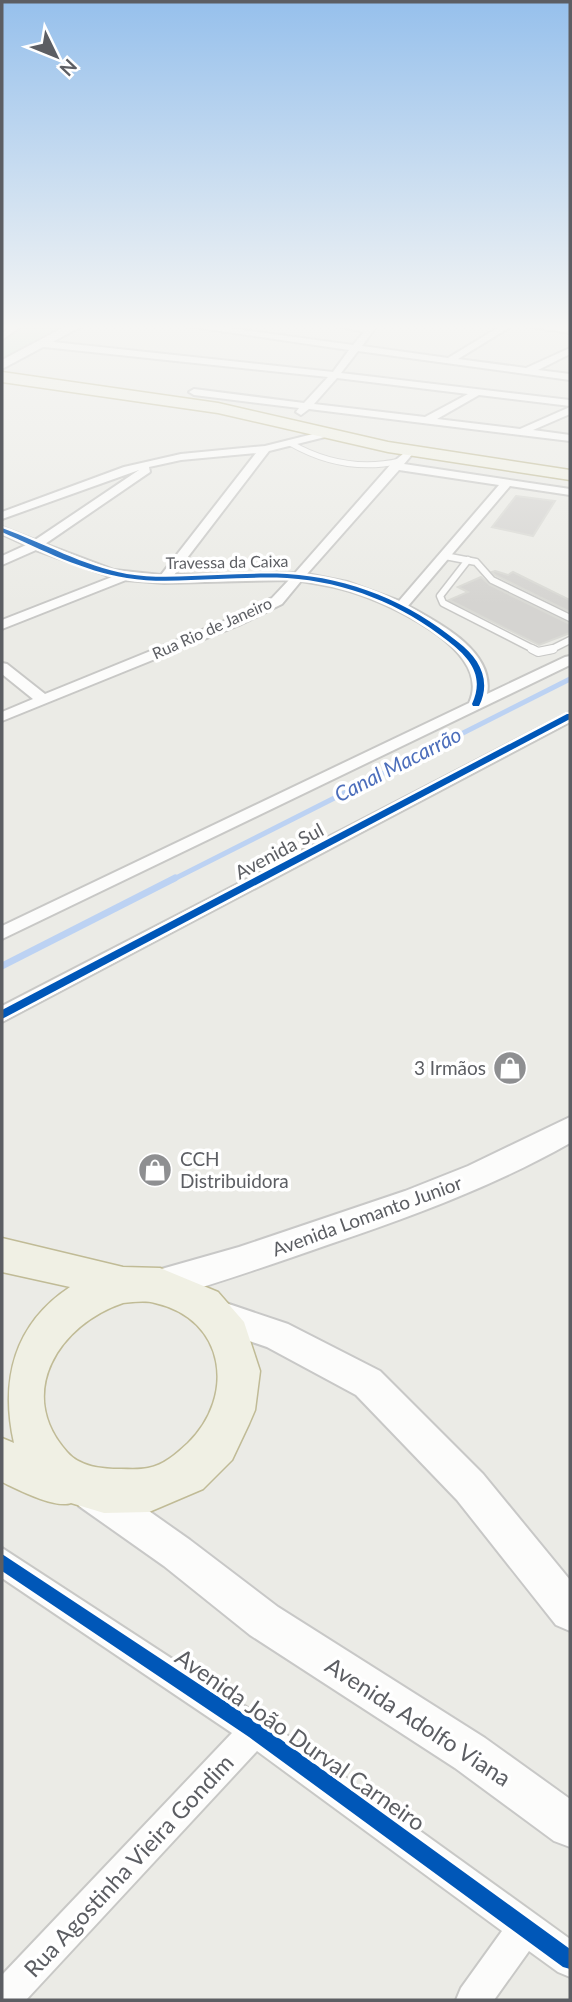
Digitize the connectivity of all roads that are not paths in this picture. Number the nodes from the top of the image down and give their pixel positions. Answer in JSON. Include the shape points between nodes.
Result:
{"nodes":[{"id":1,"x":257,"y":417,"type":"edge"},
{"id":2,"x":313,"y":417,"type":"edge"},
{"id":3,"x":385,"y":417,"type":"edge"},
{"id":4,"x":431,"y":417,"type":"edge"},
{"id":5,"x":553,"y":417,"type":"edge"},
{"id":6,"x":426,"y":420,"type":"junction"},
{"id":7,"x":521,"y":432,"type":"junction"},
{"id":8,"x":326,"y":434,"type":"junction"},
{"id":9,"x":570,"y":438,"type":"edge"},
{"id":10,"x":290,"y":443,"type":"junction"},
{"id":11,"x":265,"y":449,"type":"junction"},
{"id":12,"x":407,"y":457,"type":"junction"},
{"id":13,"x":158,"y":462,"type":"junction"},
{"id":14,"x":570,"y":475,"type":"edge"},
{"id":15,"x":506,"y":484,"type":"junction"},
{"id":16,"x":570,"y":492,"type":"edge"},
{"id":17,"x":2,"y":516,"type":"edge"},
{"id":18,"x":2,"y":530,"type":"edge"},
{"id":19,"x":36,"y":545,"type":"junction"},
{"id":20,"x":445,"y":556,"type":"junction"},
{"id":21,"x":468,"y":560,"type":"junction"},
{"id":22,"x":2,"y":561,"type":"edge"},
{"id":23,"x":124,"y":576,"type":"junction"},
{"id":24,"x":300,"y":577,"type":"junction"},
{"id":25,"x":164,"y":579,"type":"junction"},
{"id":26,"x":402,"y":605,"type":"junction"},
{"id":27,"x":570,"y":618,"type":"edge"},
{"id":28,"x":2,"y":625,"type":"edge"},
{"id":29,"x":570,"y":640,"type":"edge"},
{"id":30,"x":570,"y":660,"type":"edge"},
{"id":31,"x":2,"y":667,"type":"edge"},
{"id":32,"x":43,"y":700,"type":"junction"},
{"id":33,"x":476,"y":704,"type":"junction"},
{"id":34,"x":570,"y":716,"type":"edge"},
{"id":35,"x":2,"y":717,"type":"edge"},
{"id":36,"x":2,"y":933,"type":"edge"},
{"id":37,"x":2,"y":1015,"type":"edge"},
{"id":38,"x":570,"y":1129,"type":"edge"},
{"id":39,"x":2,"y":1255,"type":"edge"},
{"id":40,"x":140,"y":1285,"type":"junction"},
{"id":41,"x":217,"y":1315,"type":"junction"},
{"id":42,"x":2,"y":1460,"type":"edge"},
{"id":43,"x":84,"y":1487,"type":"junction"},
{"id":44,"x":2,"y":1562,"type":"edge"},
{"id":45,"x":570,"y":1611,"type":"edge"},
{"id":46,"x":264,"y":1621,"type":"joint"},
{"id":47,"x":255,"y":1731,"type":"junction"},
{"id":48,"x":570,"y":1825,"type":"edge"},
{"id":49,"x":526,"y":1927,"type":"junction"},
{"id":50,"x":570,"y":1960,"type":"edge"},
{"id":51,"x":2,"y":2000,"type":"edge"},
{"id":52,"x":473,"y":2000,"type":"edge"}],
"edges":[{"from":1,"to":8,"type":"highway"},
{"from":2,"to":12,"type":"highway"},
{"from":3,"to":6,"type":"street"},
{"from":4,"to":6,"type":"street"},
{"from":5,"to":7,"type":"street"},
{"from":6,"to":7,"type":"street"},
{"from":7,"to":9,"type":"street"},
{"from":8,"to":10,"type":"street"},
{"from":8,"to":12,"type":"highway"},
{"from":10,"to":11,"type":"street"},
{"from":10,"to":12,"type":"lane","via":[[323,460],[380,465]]},
{"from":11,"to":13,"type":"street"},
{"from":11,"to":25,"type":"street"},
{"from":12,"to":14,"type":"highway"},
{"from":12,"to":15,"type":"street"},
{"from":12,"to":24,"type":"street","name":"Rua Rio de Janeiro"},
{"from":13,"to":17,"type":"street","via":[[90,481]]},
{"from":13,"to":19,"type":"street"},
{"from":15,"to":16,"type":"street"},
{"from":15,"to":20,"type":"street"},
{"from":18,"to":19,"type":"street","name":"Travessa da Caixa"},
{"from":19,"to":22,"type":"street"},
{"from":19,"to":23,"type":"street","name":"Travessa da Caixa"},
{"from":20,"to":21,"type":"lane"},
{"from":20,"to":26,"type":"street"},
{"from":21,"to":27,"type":"lane","via":[[481,565],[492,580]]},
{"from":21,"to":29,"type":"lane","via":[[440,596],[443,603],[538,652]]},
{"from":23,"to":25,"type":"street","name":"Travessa da Caixa"},
{"from":23,"to":28,"type":"street"},
{"from":24,"to":25,"type":"street","name":"Travessa da Caixa"},
{"from":24,"to":26,"type":"street","name":"Travessa da Caixa"},
{"from":24,"to":32,"type":"street","name":"Rua Rio de Janeiro","via":[[277,601],[256,612]]},
{"from":26,"to":33,"type":"street","name":"Travessa da Caixa","via":[[466,651],[483,685]]},
{"from":30,"to":33,"type":"street"},
{"from":31,"to":32,"type":"street"},
{"from":32,"to":35,"type":"street","name":"Rua Rio de Janeiro"},
{"from":33,"to":36,"type":"street"},
{"from":34,"to":37,"type":"street","name":"Avenida Sul"},
{"from":38,"to":40,"type":"main road","name":"Avenida Lomanto Junior","via":[[436,1195],[211,1272]]},
{"from":39,"to":40,"type":"highway"},
{"from":40,"to":41,"type":"highway","via":[[190,1295]]},
{"from":40,"to":43,"type":"highway","via":[[89,1297],[59,1318],[36,1347],[24,1379],[23,1412],[33,1443],[54,1470]]},
{"from":41,"to":43,"type":"highway","via":[[235,1343],[242,1377],[235,1413],[217,1447],[190,1472],[156,1488],[119,1493]]},
{"from":41,"to":45,"type":"main road","via":[[276,1335],[368,1383],[470,1487]]},
{"from":42,"to":43,"type":"highway","via":[[38,1476]]},
{"from":43,"to":46,"type":"main road"},
{"from":44,"to":47,"type":"street","name":"Avenida João Durval Carneiro"},
{"from":46,"to":48,"type":"main road","name":"Avenida Adolfo Viana","via":[[470,1753]]},
{"from":47,"to":49,"type":"street","name":"Avenida João Durval Carneiro"},
{"from":47,"to":51,"type":"street","name":"Rua Agostinha Vieira Gondim"},
{"from":49,"to":50,"type":"street","name":"Avenida João Durval Carneiro"},
{"from":49,"to":52,"type":"street"}]}
